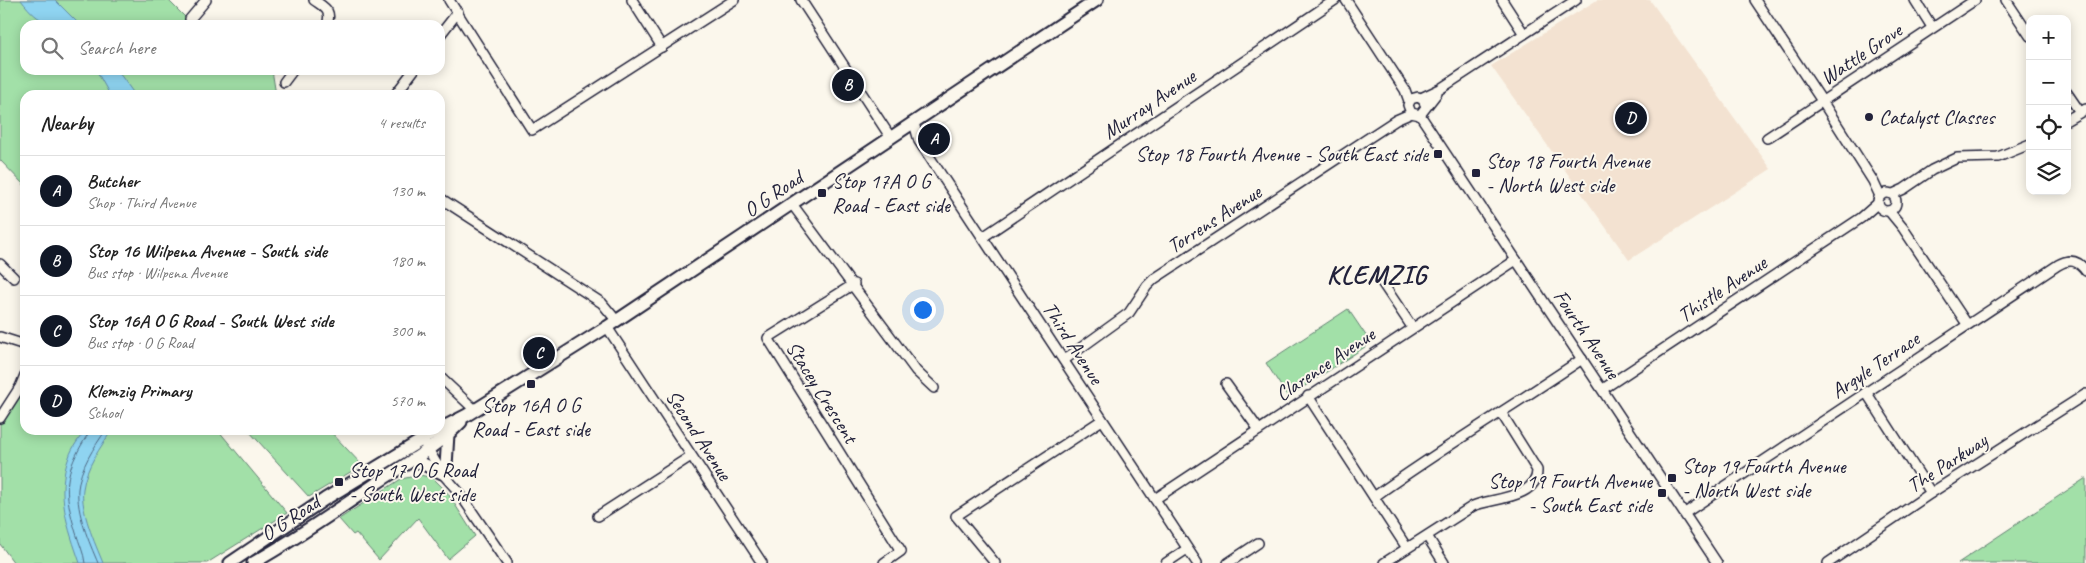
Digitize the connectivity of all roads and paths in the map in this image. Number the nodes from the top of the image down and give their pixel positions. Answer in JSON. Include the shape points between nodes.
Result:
{"nodes":[{"id":1,"x":206,"y":0,"type":"edge"},
{"id":2,"x":314,"y":0,"type":"edge"},
{"id":3,"x":449,"y":0,"type":"edge"},
{"id":4,"x":632,"y":0,"type":"edge"},
{"id":5,"x":734,"y":0,"type":"edge"},
{"id":6,"x":801,"y":0,"type":"edge"},
{"id":7,"x":1097,"y":0,"type":"edge"},
{"id":8,"x":1335,"y":0,"type":"edge"},
{"id":9,"x":1346,"y":0,"type":"edge"},
{"id":10,"x":1502,"y":0,"type":"edge"},
{"id":11,"x":1576,"y":0,"type":"edge"},
{"id":12,"x":1754,"y":0,"type":"edge"},
{"id":13,"x":1915,"y":0,"type":"edge"},
{"id":14,"x":1975,"y":0,"type":"edge"},
{"id":15,"x":2006,"y":0,"type":"edge"},
{"id":16,"x":458,"y":12,"type":"junction"},
{"id":17,"x":190,"y":19,"type":"dead end"},
{"id":18,"x":329,"y":20,"type":"edge"},
{"id":19,"x":1932,"y":27,"type":"junction"},
{"id":20,"x":445,"y":29,"type":"edge"},
{"id":21,"x":2026,"y":30,"type":"edge"},
{"id":22,"x":1524,"y":34,"type":"junction"},
{"id":23,"x":662,"y":47,"type":"junction"},
{"id":24,"x":289,"y":75,"type":"edge"},
{"id":25,"x":410,"y":75,"type":"edge"},
{"id":26,"x":284,"y":82,"type":"dead end"},
{"id":27,"x":399,"y":90,"type":"edge"},
{"id":28,"x":2071,"y":97,"type":"edge"},
{"id":29,"x":1822,"y":101,"type":"junction"},
{"id":30,"x":1417,"y":106,"type":"junction"},
{"id":31,"x":2083,"y":110,"type":"edge"},
{"id":32,"x":2071,"y":118,"type":"edge"},
{"id":33,"x":914,"y":123,"type":"junction"},
{"id":34,"x":896,"y":134,"type":"junction"},
{"id":35,"x":1767,"y":138,"type":"dead end"},
{"id":36,"x":919,"y":141,"type":"junction"},
{"id":37,"x":2026,"y":146,"type":"edge"},
{"id":38,"x":445,"y":201,"type":"edge"},
{"id":39,"x":1887,"y":202,"type":"junction"},
{"id":40,"x":792,"y":204,"type":"junction"},
{"id":41,"x":983,"y":237,"type":"junction"},
{"id":42,"x":1516,"y":260,"type":"junction"},
{"id":43,"x":0,"y":264,"type":"edge"},
{"id":44,"x":2086,"y":271,"type":"edge"},
{"id":45,"x":14,"y":278,"type":"dead end"},
{"id":46,"x":1379,"y":278,"type":"dead end"},
{"id":47,"x":854,"y":284,"type":"junction"},
{"id":48,"x":611,"y":324,"type":"junction"},
{"id":49,"x":1968,"y":324,"type":"junction"},
{"id":50,"x":1412,"y":327,"type":"junction"},
{"id":51,"x":0,"y":337,"type":"edge"},
{"id":52,"x":20,"y":343,"type":"edge"},
{"id":53,"x":1582,"y":359,"type":"junction"},
{"id":54,"x":1064,"y":360,"type":"junction"},
{"id":55,"x":445,"y":383,"type":"edge"},
{"id":56,"x":1226,"y":384,"type":"dead end"},
{"id":57,"x":20,"y":387,"type":"edge"},
{"id":58,"x":934,"y":388,"type":"dead end"},
{"id":59,"x":1603,"y":389,"type":"junction"},
{"id":60,"x":1866,"y":392,"type":"junction"},
{"id":61,"x":2086,"y":394,"type":"edge"},
{"id":62,"x":1308,"y":396,"type":"junction"},
{"id":63,"x":471,"y":413,"type":"junction"},
{"id":64,"x":1502,"y":414,"type":"junction"},
{"id":65,"x":0,"y":418,"type":"edge"},
{"id":66,"x":1102,"y":420,"type":"junction"},
{"id":67,"x":445,"y":429,"type":"edge"},
{"id":68,"x":1259,"y":430,"type":"junction"},
{"id":69,"x":431,"y":435,"type":"edge"},
{"id":70,"x":439,"y":435,"type":"edge"},
{"id":71,"x":442,"y":435,"type":"edge"},
{"id":72,"x":423,"y":438,"type":"junction"},
{"id":73,"x":429,"y":448,"type":"junction"},
{"id":74,"x":691,"y":456,"type":"junction"},
{"id":75,"x":413,"y":459,"type":"junction"},
{"id":76,"x":444,"y":470,"type":"junction"},
{"id":77,"x":1931,"y":493,"type":"junction"},
{"id":78,"x":1374,"y":497,"type":"junction"},
{"id":79,"x":1155,"y":499,"type":"junction"},
{"id":80,"x":1685,"y":513,"type":"junction"},
{"id":81,"x":598,"y":516,"type":"dead end"},
{"id":82,"x":1427,"y":536,"type":"junction"},
{"id":83,"x":1258,"y":543,"type":"dead end"},
{"id":84,"x":1407,"y":548,"type":"junction"},
{"id":85,"x":1188,"y":549,"type":"junction"},
{"id":86,"x":276,"y":550,"type":"junction"},
{"id":87,"x":233,"y":562,"type":"edge"},
{"id":88,"x":254,"y":563,"type":"edge"},
{"id":89,"x":269,"y":563,"type":"edge"},
{"id":90,"x":507,"y":563,"type":"edge"},
{"id":91,"x":762,"y":563,"type":"edge"},
{"id":92,"x":884,"y":563,"type":"edge"},
{"id":93,"x":994,"y":563,"type":"edge"},
{"id":94,"x":1166,"y":563,"type":"edge"},
{"id":95,"x":1197,"y":563,"type":"edge"},
{"id":96,"x":1228,"y":563,"type":"edge"},
{"id":97,"x":1384,"y":563,"type":"edge"},
{"id":98,"x":1444,"y":563,"type":"edge"},
{"id":99,"x":1717,"y":563,"type":"edge"},
{"id":100,"x":1828,"y":563,"type":"edge"}],
"edges":[{"from":1,"to":17,"type":"street"},
{"from":2,"to":18,"type":"street","via":[[327,10]]},
{"from":3,"to":16,"type":"street"},
{"from":4,"to":23,"type":"street"},
{"from":5,"to":23,"type":"street"},
{"from":6,"to":34,"type":"street"},
{"from":7,"to":33,"type":"main road","name":"O G Road"},
{"from":8,"to":41,"type":"street","name":"Murray Avenue"},
{"from":9,"to":30,"type":"street","name":"Fourth Avenue"},
{"from":10,"to":22,"type":"street"},
{"from":11,"to":22,"type":"street","name":"Torrens Avenue"},
{"from":12,"to":29,"type":"street"},
{"from":13,"to":19,"type":"street"},
{"from":14,"to":19,"type":"street","name":"Wattle Grove"},
{"from":15,"to":21,"type":"street"},
{"from":16,"to":20,"type":"street"},
{"from":16,"to":23,"type":"street","via":[[532,130]]},
{"from":19,"to":29,"type":"street","name":"Wattle Grove"},
{"from":22,"to":30,"type":"street","name":"Torrens Avenue"},
{"from":24,"to":26,"type":"street"},
{"from":25,"to":27,"type":"street"},
{"from":28,"to":31,"type":"street"},
{"from":29,"to":35,"type":"street","name":"Wattle Grove"},
{"from":29,"to":39,"type":"street"},
{"from":30,"to":42,"type":"street","name":"Fourth Avenue"},
{"from":30,"to":54,"type":"street","name":"Torrens Avenue","via":[[1154,279],[1129,313]]},
{"from":31,"to":32,"type":"street"},
{"from":33,"to":34,"type":"main road","name":"O G Road"},
{"from":33,"to":36,"type":"street","name":"Third Avenue"},
{"from":34,"to":36,"type":"street","name":"Third Avenue"},
{"from":34,"to":40,"type":"main road","name":"O G Road"},
{"from":36,"to":41,"type":"street","name":"Third Avenue"},
{"from":37,"to":39,"type":"street","name":"Thistle Avenue","via":[[1998,157],[1957,158],[1932,170]]},
{"from":38,"to":48,"type":"street","name":"Second Avenue","via":[[602,303]]},
{"from":39,"to":49,"type":"street"},
{"from":39,"to":59,"type":"street","name":"Thistle Avenue"},
{"from":40,"to":47,"type":"street"},
{"from":40,"to":48,"type":"main road","name":"O G Road"},
{"from":41,"to":54,"type":"street","name":"Third Avenue"},
{"from":42,"to":50,"type":"street","name":"Clarence Avenue"},
{"from":42,"to":53,"type":"street","name":"Fourth Avenue"},
{"from":43,"to":45,"type":"street"},
{"from":44,"to":49,"type":"street","name":"Argyle Terrace","via":[[2079,263],[2066,260]]},
{"from":46,"to":50,"type":"street"},
{"from":47,"to":58,"type":"street","via":[[916,371]]},
{"from":47,"to":92,"type":"street","name":"Stacey Crescent","via":[[768,338],[901,551]]},
{"from":48,"to":63,"type":"main road","name":"O G Road"},
{"from":48,"to":74,"type":"street","name":"Second Avenue"},
{"from":49,"to":60,"type":"street","name":"Argyle Terrace"},
{"from":50,"to":62,"type":"street","name":"Clarence Avenue"},
{"from":51,"to":52,"type":"street"},
{"from":53,"to":59,"type":"street","name":"Fourth Avenue"},
{"from":53,"to":64,"type":"street"},
{"from":54,"to":66,"type":"street","name":"Third Avenue"},
{"from":55,"to":63,"type":"street"},
{"from":56,"to":68,"type":"street"},
{"from":57,"to":65,"type":"street"},
{"from":59,"to":80,"type":"street","name":"Fourth Avenue"},
{"from":60,"to":77,"type":"street"},
{"from":60,"to":80,"type":"street","name":"Argyle Terrace"},
{"from":61,"to":77,"type":"street","name":"The Parkway"},
{"from":62,"to":68,"type":"street","name":"Clarence Avenue"},
{"from":62,"to":78,"type":"street"},
{"from":63,"to":67,"type":"main road","name":"O G Road"},
{"from":64,"to":78,"type":"street","via":[[1437,452]]},
{"from":64,"to":82,"type":"street","via":[[1538,470],[1538,476],[1533,484],[1515,496],[1473,506]]},
{"from":66,"to":79,"type":"street","name":"Third Avenue"},
{"from":66,"to":93,"type":"street","via":[[956,516]]},
{"from":68,"to":79,"type":"street","name":"Clarence Avenue"},
{"from":69,"to":72,"type":"main road","name":"O G Road"},
{"from":70,"to":73,"type":"main road","name":"O G Road"},
{"from":71,"to":76,"type":"main road"},
{"from":72,"to":73,"type":"street"},
{"from":72,"to":87,"type":"main road","name":"O G Road"},
{"from":73,"to":75,"type":"main road","name":"O G Road"},
{"from":73,"to":76,"type":"street"},
{"from":74,"to":81,"type":"street"},
{"from":74,"to":91,"type":"street","name":"Second Avenue"},
{"from":75,"to":76,"type":"main road"},
{"from":75,"to":86,"type":"main road","name":"O G Road"},
{"from":76,"to":90,"type":"street"},
{"from":77,"to":100,"type":"street","name":"The Parkway"},
{"from":78,"to":84,"type":"street"},
{"from":79,"to":85,"type":"street","name":"Third Avenue"},
{"from":80,"to":99,"type":"street","name":"Fourth Avenue"},
{"from":82,"to":84,"type":"street"},
{"from":82,"to":98,"type":"street"},
{"from":83,"to":96,"type":"street"},
{"from":84,"to":97,"type":"street"},
{"from":85,"to":94,"type":"street"},
{"from":85,"to":95,"type":"street","name":"Third Avenue"},
{"from":86,"to":88,"type":"main road","name":"O G Road"},
{"from":86,"to":89,"type":"main road"}]}
